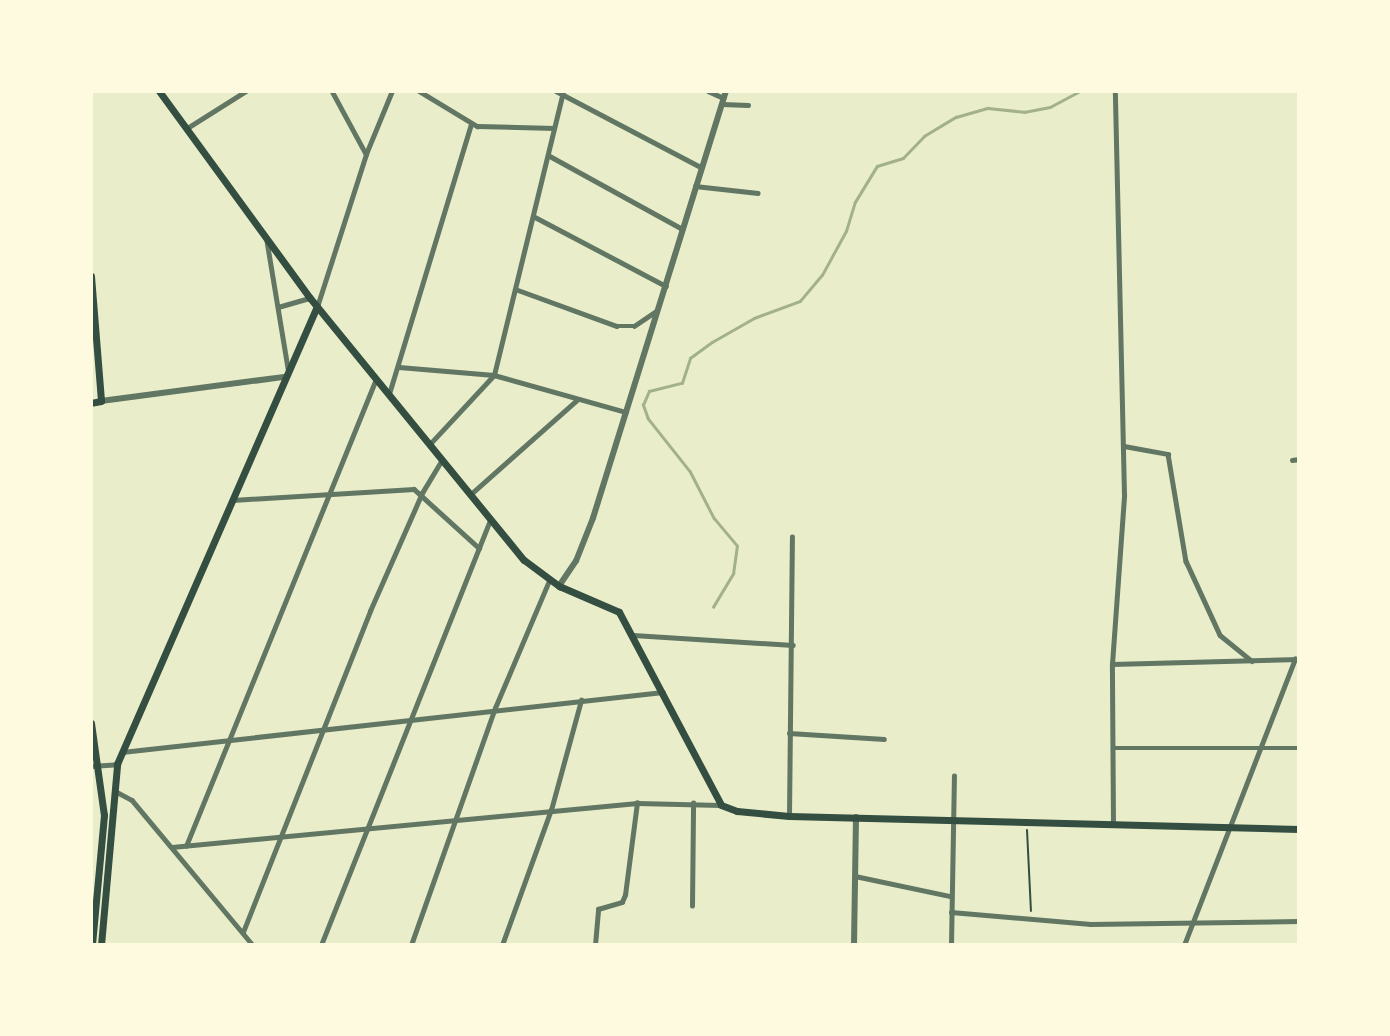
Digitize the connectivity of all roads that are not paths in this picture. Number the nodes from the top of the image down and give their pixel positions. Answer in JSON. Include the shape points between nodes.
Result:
{"nodes":[{"id":1,"x":159,"y":91,"type":"edge"},
{"id":2,"x":246,"y":91,"type":"edge"},
{"id":3,"x":331,"y":91,"type":"edge"},
{"id":4,"x":392,"y":91,"type":"edge"},
{"id":5,"x":419,"y":91,"type":"edge"},
{"id":6,"x":556,"y":91,"type":"edge"},
{"id":7,"x":708,"y":91,"type":"edge"},
{"id":8,"x":1115,"y":91,"type":"edge"},
{"id":9,"x":563,"y":93,"type":"edge"},
{"id":10,"x":724,"y":98,"type":"edge"},
{"id":11,"x":748,"y":106,"type":"dead end"},
{"id":12,"x":471,"y":124,"type":"junction"},
{"id":13,"x":189,"y":127,"type":"junction"},
{"id":14,"x":554,"y":128,"type":"junction"},
{"id":15,"x":366,"y":154,"type":"junction"},
{"id":16,"x":548,"y":155,"type":"junction"},
{"id":17,"x":701,"y":167,"type":"junction"},
{"id":18,"x":695,"y":186,"type":"junction"},
{"id":19,"x":758,"y":193,"type":"dead end"},
{"id":20,"x":535,"y":217,"type":"junction"},
{"id":21,"x":681,"y":228,"type":"junction"},
{"id":22,"x":266,"y":238,"type":"junction"},
{"id":23,"x":91,"y":276,"type":"edge"},
{"id":24,"x":666,"y":286,"type":"junction"},
{"id":25,"x":518,"y":290,"type":"junction"},
{"id":26,"x":310,"y":298,"type":"junction"},
{"id":27,"x":278,"y":307,"type":"junction"},
{"id":28,"x":317,"y":307,"type":"junction"},
{"id":29,"x":656,"y":311,"type":"junction"},
{"id":30,"x":399,"y":366,"type":"junction"},
{"id":31,"x":288,"y":368,"type":"junction"},
{"id":32,"x":494,"y":375,"type":"junction"},
{"id":33,"x":284,"y":377,"type":"junction"},
{"id":34,"x":377,"y":378,"type":"junction"},
{"id":35,"x":389,"y":395,"type":"junction"},
{"id":36,"x":578,"y":399,"type":"junction"},
{"id":37,"x":101,"y":401,"type":"junction"},
{"id":38,"x":91,"y":403,"type":"edge"},
{"id":39,"x":626,"y":412,"type":"junction"},
{"id":40,"x":428,"y":446,"type":"junction"},
{"id":41,"x":1124,"y":446,"type":"junction"},
{"id":42,"x":1299,"y":459,"type":"edge"},
{"id":43,"x":1292,"y":460,"type":"dead end"},
{"id":44,"x":441,"y":461,"type":"junction"},
{"id":45,"x":422,"y":492,"type":"junction"},
{"id":46,"x":332,"y":494,"type":"junction"},
{"id":47,"x":471,"y":495,"type":"junction"},
{"id":48,"x":229,"y":500,"type":"junction"},
{"id":49,"x":490,"y":522,"type":"junction"},
{"id":50,"x":792,"y":537,"type":"dead end"},
{"id":51,"x":479,"y":548,"type":"junction"},
{"id":52,"x":549,"y":581,"type":"junction"},
{"id":53,"x":559,"y":586,"type":"junction"},
{"id":54,"x":633,"y":635,"type":"junction"},
{"id":55,"x":793,"y":645,"type":"junction"},
{"id":56,"x":1297,"y":659,"type":"edge"},
{"id":57,"x":1252,"y":661,"type":"junction"},
{"id":58,"x":1112,"y":664,"type":"junction"},
{"id":59,"x":664,"y":692,"type":"junction"},
{"id":60,"x":581,"y":700,"type":"junction"},
{"id":61,"x":495,"y":708,"type":"junction"},
{"id":62,"x":411,"y":718,"type":"junction"},
{"id":63,"x":91,"y":723,"type":"edge"},
{"id":64,"x":323,"y":729,"type":"junction"},
{"id":65,"x":789,"y":733,"type":"junction"},
{"id":66,"x":884,"y":739,"type":"dead end"},
{"id":67,"x":230,"y":741,"type":"junction"},
{"id":68,"x":1115,"y":748,"type":"junction"},
{"id":69,"x":1261,"y":748,"type":"junction"},
{"id":70,"x":1299,"y":748,"type":"edge"},
{"id":71,"x":121,"y":752,"type":"junction"},
{"id":72,"x":117,"y":764,"type":"junction"},
{"id":73,"x":94,"y":766,"type":"edge"},
{"id":74,"x":954,"y":776,"type":"dead end"},
{"id":75,"x":114,"y":790,"type":"junction"},
{"id":76,"x":637,"y":803,"type":"junction"},
{"id":77,"x":693,"y":803,"type":"junction"},
{"id":78,"x":721,"y":805,"type":"junction"},
{"id":79,"x":551,"y":810,"type":"junction"},
{"id":80,"x":789,"y":816,"type":"junction"},
{"id":81,"x":856,"y":817,"type":"junction"},
{"id":82,"x":455,"y":819,"type":"junction"},
{"id":83,"x":950,"y":819,"type":"junction"},
{"id":84,"x":1113,"y":824,"type":"junction"},
{"id":85,"x":365,"y":828,"type":"junction"},
{"id":86,"x":1230,"y":828,"type":"junction"},
{"id":87,"x":1299,"y":829,"type":"edge"},
{"id":88,"x":279,"y":838,"type":"junction"},
{"id":89,"x":186,"y":846,"type":"junction"},
{"id":90,"x":172,"y":847,"type":"junction"},
{"id":91,"x":855,"y":876,"type":"junction"},
{"id":92,"x":95,"y":881,"type":"edge"},
{"id":93,"x":950,"y":896,"type":"junction"},
{"id":94,"x":692,"y":906,"type":"dead end"},
{"id":95,"x":951,"y":912,"type":"junction"},
{"id":96,"x":1299,"y":921,"type":"edge"},
{"id":97,"x":1192,"y":924,"type":"junction"},
{"id":98,"x":243,"y":932,"type":"junction"},
{"id":99,"x":92,"y":945,"type":"edge"},
{"id":100,"x":101,"y":945,"type":"edge"},
{"id":101,"x":253,"y":945,"type":"edge"},
{"id":102,"x":321,"y":945,"type":"edge"},
{"id":103,"x":411,"y":945,"type":"edge"},
{"id":104,"x":502,"y":945,"type":"edge"},
{"id":105,"x":595,"y":945,"type":"edge"},
{"id":106,"x":854,"y":945,"type":"edge"},
{"id":107,"x":951,"y":945,"type":"edge"},
{"id":108,"x":1184,"y":945,"type":"edge"}],
"edges":[{"from":1,"to":13,"type":"main road"},
{"from":2,"to":13,"type":"street"},
{"from":3,"to":15,"type":"street"},
{"from":4,"to":15,"type":"street"},
{"from":5,"to":12,"type":"street"},
{"from":6,"to":9,"type":"street"},
{"from":7,"to":10,"type":"street"},
{"from":8,"to":41,"type":"street"},
{"from":9,"to":14,"type":"street"},
{"from":9,"to":17,"type":"street"},
{"from":10,"to":11,"type":"street"},
{"from":10,"to":17,"type":"street"},
{"from":12,"to":14,"type":"street"},
{"from":12,"to":30,"type":"street"},
{"from":13,"to":22,"type":"main road"},
{"from":14,"to":16,"type":"street"},
{"from":15,"to":28,"type":"street"},
{"from":16,"to":20,"type":"street"},
{"from":16,"to":21,"type":"street"},
{"from":17,"to":18,"type":"street"},
{"from":18,"to":19,"type":"street"},
{"from":18,"to":21,"type":"street"},
{"from":20,"to":24,"type":"street"},
{"from":20,"to":25,"type":"street"},
{"from":21,"to":24,"type":"street"},
{"from":22,"to":26,"type":"main road"},
{"from":22,"to":27,"type":"street"},
{"from":23,"to":37,"type":"main road"},
{"from":24,"to":29,"type":"street"},
{"from":25,"to":29,"type":"street","via":[[617,326],[634,326]]},
{"from":25,"to":32,"type":"street"},
{"from":26,"to":27,"type":"street"},
{"from":26,"to":28,"type":"main road"},
{"from":27,"to":31,"type":"street"},
{"from":28,"to":31,"type":"main road"},
{"from":28,"to":34,"type":"main road"},
{"from":29,"to":39,"type":"street"},
{"from":30,"to":32,"type":"street"},
{"from":30,"to":35,"type":"street"},
{"from":31,"to":33,"type":"main road"},
{"from":32,"to":36,"type":"street"},
{"from":32,"to":40,"type":"street"},
{"from":33,"to":37,"type":"street"},
{"from":33,"to":48,"type":"main road"},
{"from":34,"to":35,"type":"main road"},
{"from":34,"to":46,"type":"street"},
{"from":35,"to":40,"type":"main road"},
{"from":36,"to":39,"type":"street"},
{"from":36,"to":47,"type":"street"},
{"from":37,"to":38,"type":"main road"},
{"from":39,"to":53,"type":"street","via":[[585,543]]},
{"from":40,"to":44,"type":"main road"},
{"from":41,"to":57,"type":"street","via":[[1168,454],[1186,561],[1220,635]]},
{"from":41,"to":58,"type":"street","via":[[1125,495]]},
{"from":42,"to":43,"type":"street"},
{"from":44,"to":45,"type":"street"},
{"from":44,"to":47,"type":"main road"},
{"from":45,"to":46,"type":"street","via":[[400,488]]},
{"from":45,"to":51,"type":"street"},
{"from":45,"to":64,"type":"street"},
{"from":46,"to":48,"type":"street"},
{"from":46,"to":67,"type":"street"},
{"from":47,"to":49,"type":"main road"},
{"from":48,"to":71,"type":"main road"},
{"from":49,"to":51,"type":"street"},
{"from":49,"to":52,"type":"main road"},
{"from":50,"to":55,"type":"street"},
{"from":51,"to":62,"type":"street"},
{"from":52,"to":53,"type":"main road"},
{"from":52,"to":61,"type":"street"},
{"from":53,"to":54,"type":"main road","via":[[614,608]]},
{"from":54,"to":55,"type":"street"},
{"from":54,"to":59,"type":"main road"},
{"from":55,"to":65,"type":"street"},
{"from":56,"to":57,"type":"street"},
{"from":56,"to":69,"type":"street"},
{"from":57,"to":58,"type":"street"},
{"from":58,"to":68,"type":"street"},
{"from":59,"to":60,"type":"street"},
{"from":59,"to":78,"type":"main road"},
{"from":60,"to":61,"type":"street"},
{"from":60,"to":79,"type":"street"},
{"from":61,"to":62,"type":"street"},
{"from":61,"to":82,"type":"street"},
{"from":62,"to":64,"type":"street"},
{"from":62,"to":85,"type":"street"},
{"from":63,"to":73,"type":"main road"},
{"from":64,"to":67,"type":"street"},
{"from":64,"to":88,"type":"street"},
{"from":65,"to":66,"type":"street"},
{"from":65,"to":80,"type":"street"},
{"from":67,"to":71,"type":"street"},
{"from":67,"to":89,"type":"street"},
{"from":68,"to":69,"type":"street"},
{"from":68,"to":84,"type":"street"},
{"from":69,"to":70,"type":"street"},
{"from":69,"to":86,"type":"street"},
{"from":71,"to":72,"type":"main road"},
{"from":72,"to":73,"type":"street"},
{"from":72,"to":75,"type":"main road"},
{"from":73,"to":92,"type":"main road","via":[[104,815]]},
{"from":74,"to":83,"type":"street"},
{"from":75,"to":90,"type":"street","via":[[132,800]]},
{"from":75,"to":100,"type":"main road"},
{"from":76,"to":77,"type":"street"},
{"from":76,"to":79,"type":"street"},
{"from":76,"to":105,"type":"street","via":[[625,895],[622,902],[598,909]]},
{"from":77,"to":78,"type":"street"},
{"from":77,"to":94,"type":"street"},
{"from":78,"to":80,"type":"main road"},
{"from":79,"to":82,"type":"street"},
{"from":79,"to":104,"type":"street"},
{"from":80,"to":81,"type":"main road"},
{"from":81,"to":83,"type":"main road"},
{"from":81,"to":91,"type":"street"},
{"from":82,"to":85,"type":"street"},
{"from":82,"to":103,"type":"street"},
{"from":83,"to":84,"type":"main road"},
{"from":83,"to":93,"type":"street"},
{"from":84,"to":86,"type":"main road"},
{"from":85,"to":88,"type":"street"},
{"from":85,"to":102,"type":"street"},
{"from":86,"to":87,"type":"main road"},
{"from":86,"to":97,"type":"street"},
{"from":88,"to":89,"type":"street"},
{"from":88,"to":98,"type":"street"},
{"from":89,"to":90,"type":"street"},
{"from":90,"to":98,"type":"street"},
{"from":91,"to":93,"type":"street"},
{"from":91,"to":106,"type":"street"},
{"from":92,"to":99,"type":"main road"},
{"from":93,"to":95,"type":"street"},
{"from":95,"to":97,"type":"street"},
{"from":95,"to":107,"type":"street"},
{"from":96,"to":97,"type":"street"},
{"from":97,"to":108,"type":"street"},
{"from":98,"to":101,"type":"street"}]}
